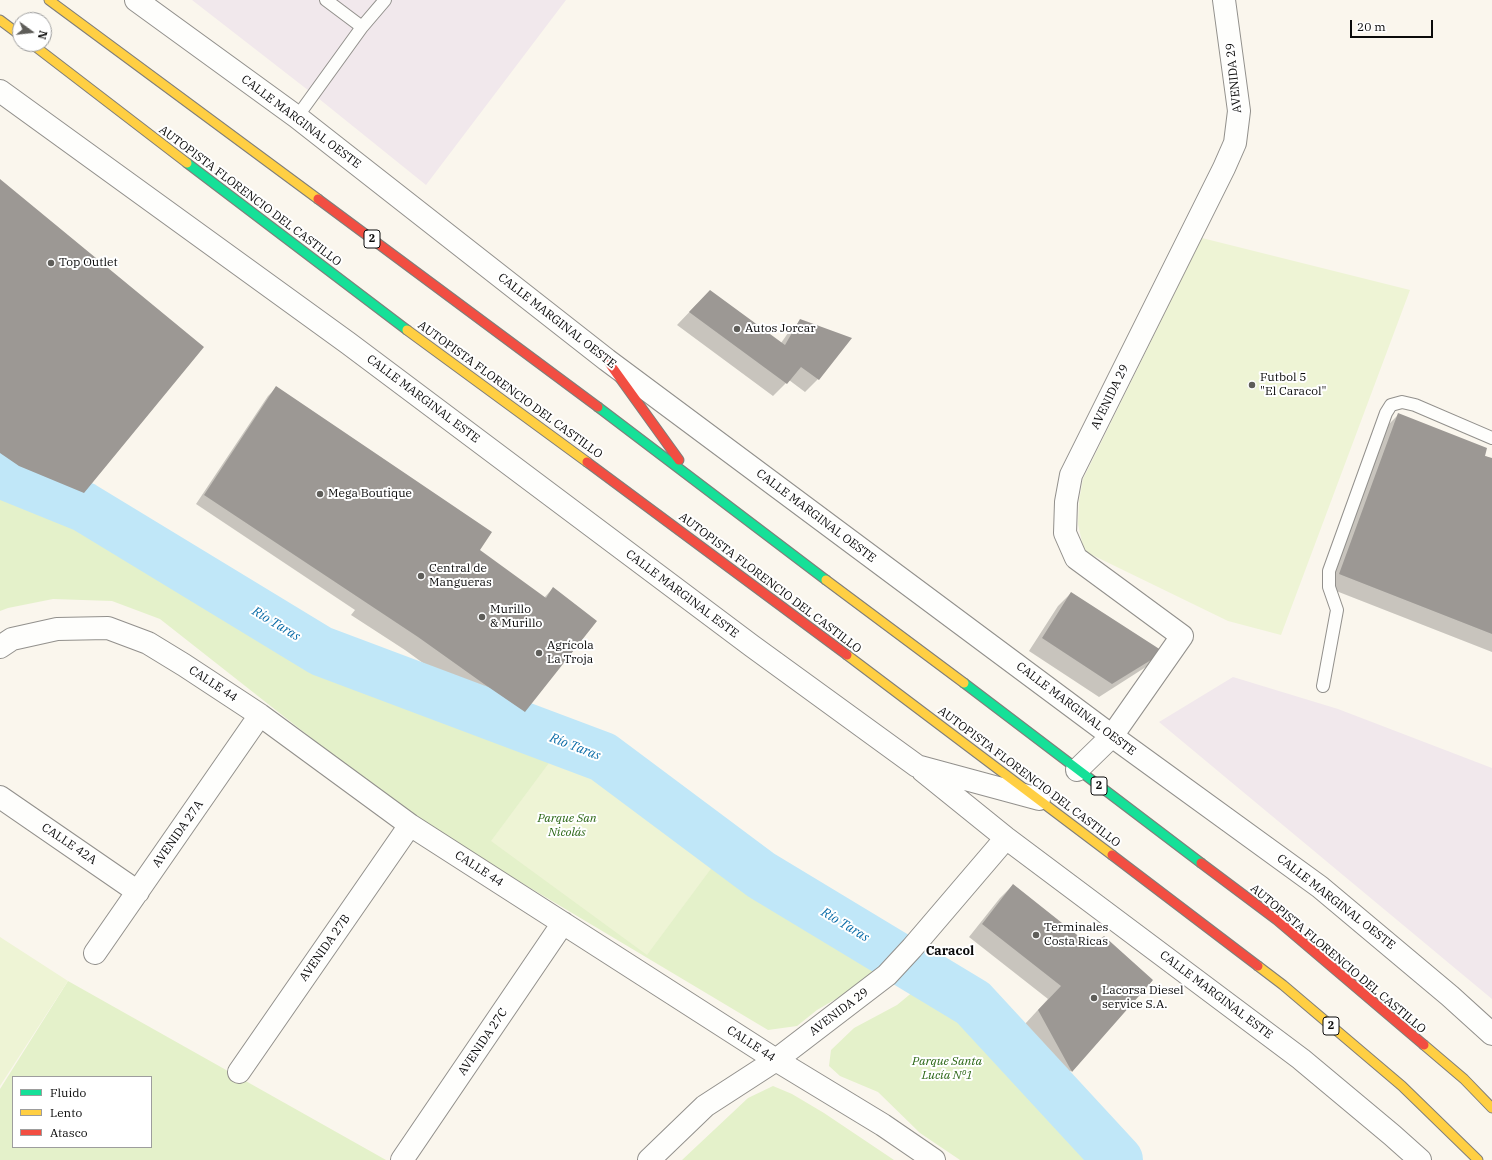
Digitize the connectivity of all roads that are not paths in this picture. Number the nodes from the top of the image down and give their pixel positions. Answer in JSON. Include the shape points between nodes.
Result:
{"nodes":[{"id":1,"x":49,"y":0,"type":"edge"},
{"id":2,"x":136,"y":0,"type":"edge"},
{"id":3,"x":326,"y":0,"type":"edge"},
{"id":4,"x":385,"y":0,"type":"edge"},
{"id":5,"x":1224,"y":0,"type":"edge"},
{"id":6,"x":0,"y":20,"type":"edge"},
{"id":7,"x":362,"y":27,"type":"junction"},
{"id":8,"x":12,"y":29,"type":"edge"},
{"id":9,"x":42,"y":52,"type":"edge"},
{"id":10,"x":0,"y":91,"type":"edge"},
{"id":11,"x":297,"y":117,"type":"junction"},
{"id":12,"x":607,"y":360,"type":"junction"},
{"id":13,"x":1492,"y":438,"type":"edge"},
{"id":14,"x":693,"y":479,"type":"junction"},
{"id":15,"x":6,"y":643,"type":"edge"},
{"id":16,"x":1323,"y":686,"type":"dead end"},
{"id":17,"x":260,"y":715,"type":"junction"},
{"id":18,"x":1112,"y":736,"type":"junction"},
{"id":19,"x":917,"y":766,"type":"junction"},
{"id":20,"x":1077,"y":770,"type":"junction"},
{"id":21,"x":0,"y":797,"type":"edge"},
{"id":22,"x":1039,"y":799,"type":"junction"},
{"id":23,"x":410,"y":824,"type":"junction"},
{"id":24,"x":1006,"y":838,"type":"junction"},
{"id":25,"x":138,"y":892,"type":"junction"},
{"id":26,"x":563,"y":923,"type":"junction"},
{"id":27,"x":94,"y":953,"type":"dead end"},
{"id":28,"x":1492,"y":1034,"type":"edge"},
{"id":29,"x":776,"y":1060,"type":"junction"},
{"id":30,"x":239,"y":1072,"type":"dead end"},
{"id":31,"x":1492,"y":1108,"type":"edge"},
{"id":32,"x":402,"y":1160,"type":"edge"},
{"id":33,"x":649,"y":1160,"type":"edge"},
{"id":34,"x":934,"y":1160,"type":"edge"},
{"id":35,"x":1420,"y":1160,"type":"edge"},
{"id":36,"x":1478,"y":1160,"type":"edge"}],
"edges":[{"from":1,"to":14,"type":"highway","name":"AUTOPISTA FLORENCIO DEL CASTILLO","number":"2"},
{"from":2,"to":11,"type":"street","name":"CALLE MARGINAL OESTE"},
{"from":3,"to":7,"type":"lane"},
{"from":4,"to":7,"type":"lane"},
{"from":5,"to":18,"type":"street","name":"AVENIDA 29","via":[[1239,111],[1235,143],[1071,475],[1066,502],[1065,533],[1076,558],[1182,636]]},
{"from":6,"to":8,"type":"highway"},
{"from":7,"to":11,"type":"lane"},
{"from":9,"to":22,"type":"highway","name":"AUTOPISTA FLORENCIO DEL CASTILLO","number":"2","via":[[367,301],[662,517]]},
{"from":10,"to":19,"type":"street","name":"CALLE MARGINAL ESTE","via":[[348,343],[752,646]]},
{"from":11,"to":12,"type":"street","name":"CALLE MARGINAL OESTE"},
{"from":12,"to":14,"type":"highway"},
{"from":12,"to":18,"type":"street","name":"CALLE MARGINAL OESTE"},
{"from":13,"to":16,"type":"lane","via":[[1415,405],[1402,402],[1392,405],[1386,413],[1329,571],[1329,587],[1337,610]]},
{"from":14,"to":20,"type":"highway","name":"AUTOPISTA FLORENCIO DEL CASTILLO","number":"2"},
{"from":15,"to":17,"type":"street","name":"CALLE 44","via":[[57,629],[108,628],[148,643]]},
{"from":17,"to":23,"type":"street","name":"CALLE 44"},
{"from":17,"to":25,"type":"street","name":"AVENIDA 27A"},
{"from":18,"to":20,"type":"street"},
{"from":18,"to":28,"type":"street","name":"CALLE MARGINAL OESTE","via":[[1320,887]]},
{"from":19,"to":22,"type":"street","name":"CALLE MARGINAL ESTE"},
{"from":19,"to":24,"type":"street","name":"CALLE MARGINAL ESTE"},
{"from":20,"to":31,"type":"highway","name":"AUTOPISTA FLORENCIO DEL CASTILLO","number":"2","via":[[1277,920],[1464,1079]]},
{"from":21,"to":25,"type":"street","name":"CALLE 42A"},
{"from":22,"to":36,"type":"highway","name":"AUTOPISTA FLORENCIO DEL CASTILLO","number":"2","via":[[1283,985],[1402,1086]]},
{"from":23,"to":26,"type":"street","name":"CALLE 44"},
{"from":23,"to":30,"type":"street","name":"AVENIDA 27B"},
{"from":24,"to":29,"type":"street","name":"AVENIDA 29","via":[[887,975]]},
{"from":24,"to":35,"type":"street","name":"CALLE MARGINAL ESTE","via":[[1301,1059]]},
{"from":25,"to":27,"type":"street","name":"AVENIDA 27A"},
{"from":26,"to":29,"type":"street","name":"CALLE 44"},
{"from":26,"to":32,"type":"street","name":"AVENIDA 27C"},
{"from":29,"to":33,"type":"street","name":"AVENIDA 29","via":[[705,1106]]},
{"from":29,"to":34,"type":"street","name":"CALLE 44","via":[[883,1125]]}]}
